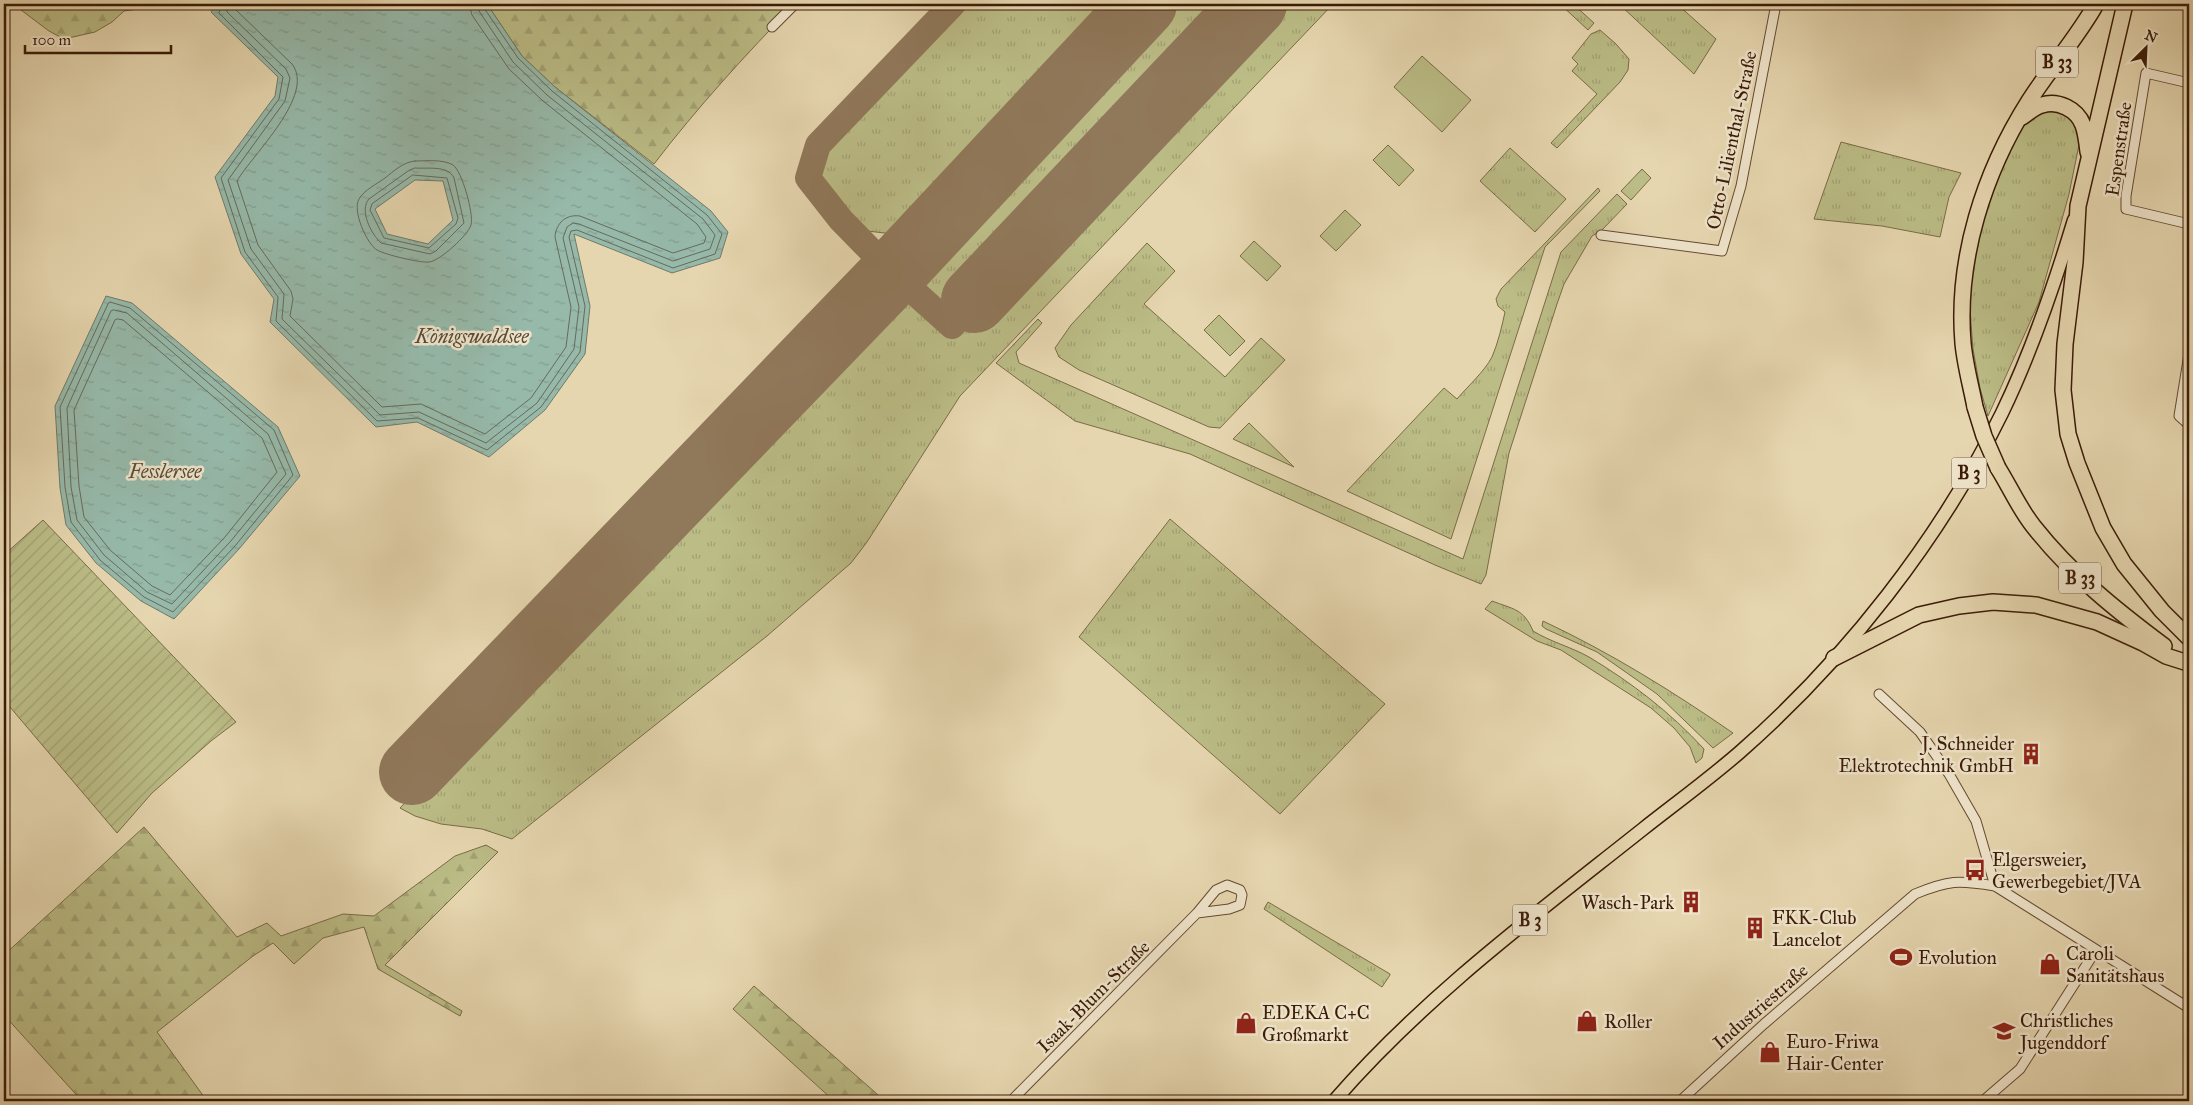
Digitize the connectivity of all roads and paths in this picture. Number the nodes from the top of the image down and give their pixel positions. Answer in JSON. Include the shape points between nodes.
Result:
{"nodes":[{"id":1,"x":795,"y":4,"type":"edge"},
{"id":2,"x":1776,"y":4,"type":"edge"},
{"id":3,"x":2096,"y":4,"type":"edge"},
{"id":4,"x":2126,"y":4,"type":"edge"},
{"id":5,"x":772,"y":27,"type":"dead end"},
{"id":6,"x":2189,"y":83,"type":"edge"},
{"id":7,"x":2018,"y":120,"type":"junction"},
{"id":8,"x":2089,"y":158,"type":"junction"},
{"id":9,"x":2078,"y":206,"type":"junction"},
{"id":10,"x":2189,"y":224,"type":"edge"},
{"id":11,"x":1601,"y":235,"type":"dead end"},
{"id":12,"x":2189,"y":354,"type":"edge"},
{"id":13,"x":2189,"y":424,"type":"edge"},
{"id":14,"x":2189,"y":638,"type":"edge"},
{"id":15,"x":1834,"y":658,"type":"junction"},
{"id":16,"x":2189,"y":664,"type":"edge"},
{"id":17,"x":1879,"y":694,"type":"dead end"},
{"id":18,"x":1995,"y":886,"type":"junction"},
{"id":19,"x":1197,"y":913,"type":"junction"},
{"id":20,"x":2096,"y":950,"type":"junction"},
{"id":21,"x":2189,"y":1008,"type":"edge"},
{"id":22,"x":1011,"y":1101,"type":"edge"},
{"id":23,"x":1334,"y":1101,"type":"edge"},
{"id":24,"x":1680,"y":1101,"type":"edge"},
{"id":25,"x":1983,"y":1101,"type":"edge"}],
"edges":[{"from":1,"to":5,"type":"street"},
{"from":2,"to":11,"type":"street","name":"Otto-Lilienthal-Straße","via":[[1741,186],[1722,251]]},
{"from":3,"to":7,"type":"highway","number":"B 33"},
{"from":4,"to":8,"type":"highway","number":"B 3"},
{"from":6,"to":10,"type":"street","name":"Espenstraße","via":[[2146,73],[2126,209]]},
{"from":7,"to":8,"type":"highway","via":[[2040,105],[2049,103],[2069,108],[2083,125]]},
{"from":7,"to":16,"type":"highway","number":"B 33","bridge":true,"via":[[1985,190],[1966,270],[1964,344],[1975,407],[1984,436],[1998,468],[2032,526],[2071,570],[2107,604]]},
{"from":8,"to":9,"type":"highway","number":"B 3"},
{"from":9,"to":14,"type":"highway","number":"B 33","via":[[2065,344],[2063,390],[2068,434],[2103,528],[2124,564]]},
{"from":9,"to":15,"type":"main road","number":"B 3","via":[[2032,346],[1993,430],[1922,548]]},
{"from":12,"to":13,"type":"street","via":[[2179,416]]},
{"from":15,"to":16,"type":"highway","via":[[1919,615],[1993,602],[2036,605],[2097,622]]},
{"from":15,"to":23,"type":"main road","number":"B 3","via":[[1746,747],[1428,1004]]},
{"from":17,"to":18,"type":"street","via":[[1920,732],[1950,774],[1976,821]]},
{"from":18,"to":20,"type":"street"},
{"from":18,"to":24,"type":"street","name":"Industriestraße","via":[[1966,881],[1942,883],[1915,894]]},
{"from":19,"to":19,"type":"street","name":"Isaak-Blum-Straße","via":[[1240,905],[1240,890],[1227,885],[1216,890]]},
{"from":19,"to":22,"type":"street","name":"Isaak-Blum-Straße"},
{"from":20,"to":21,"type":"street"},
{"from":20,"to":25,"type":"street","via":[[2020,1069]]}]}
